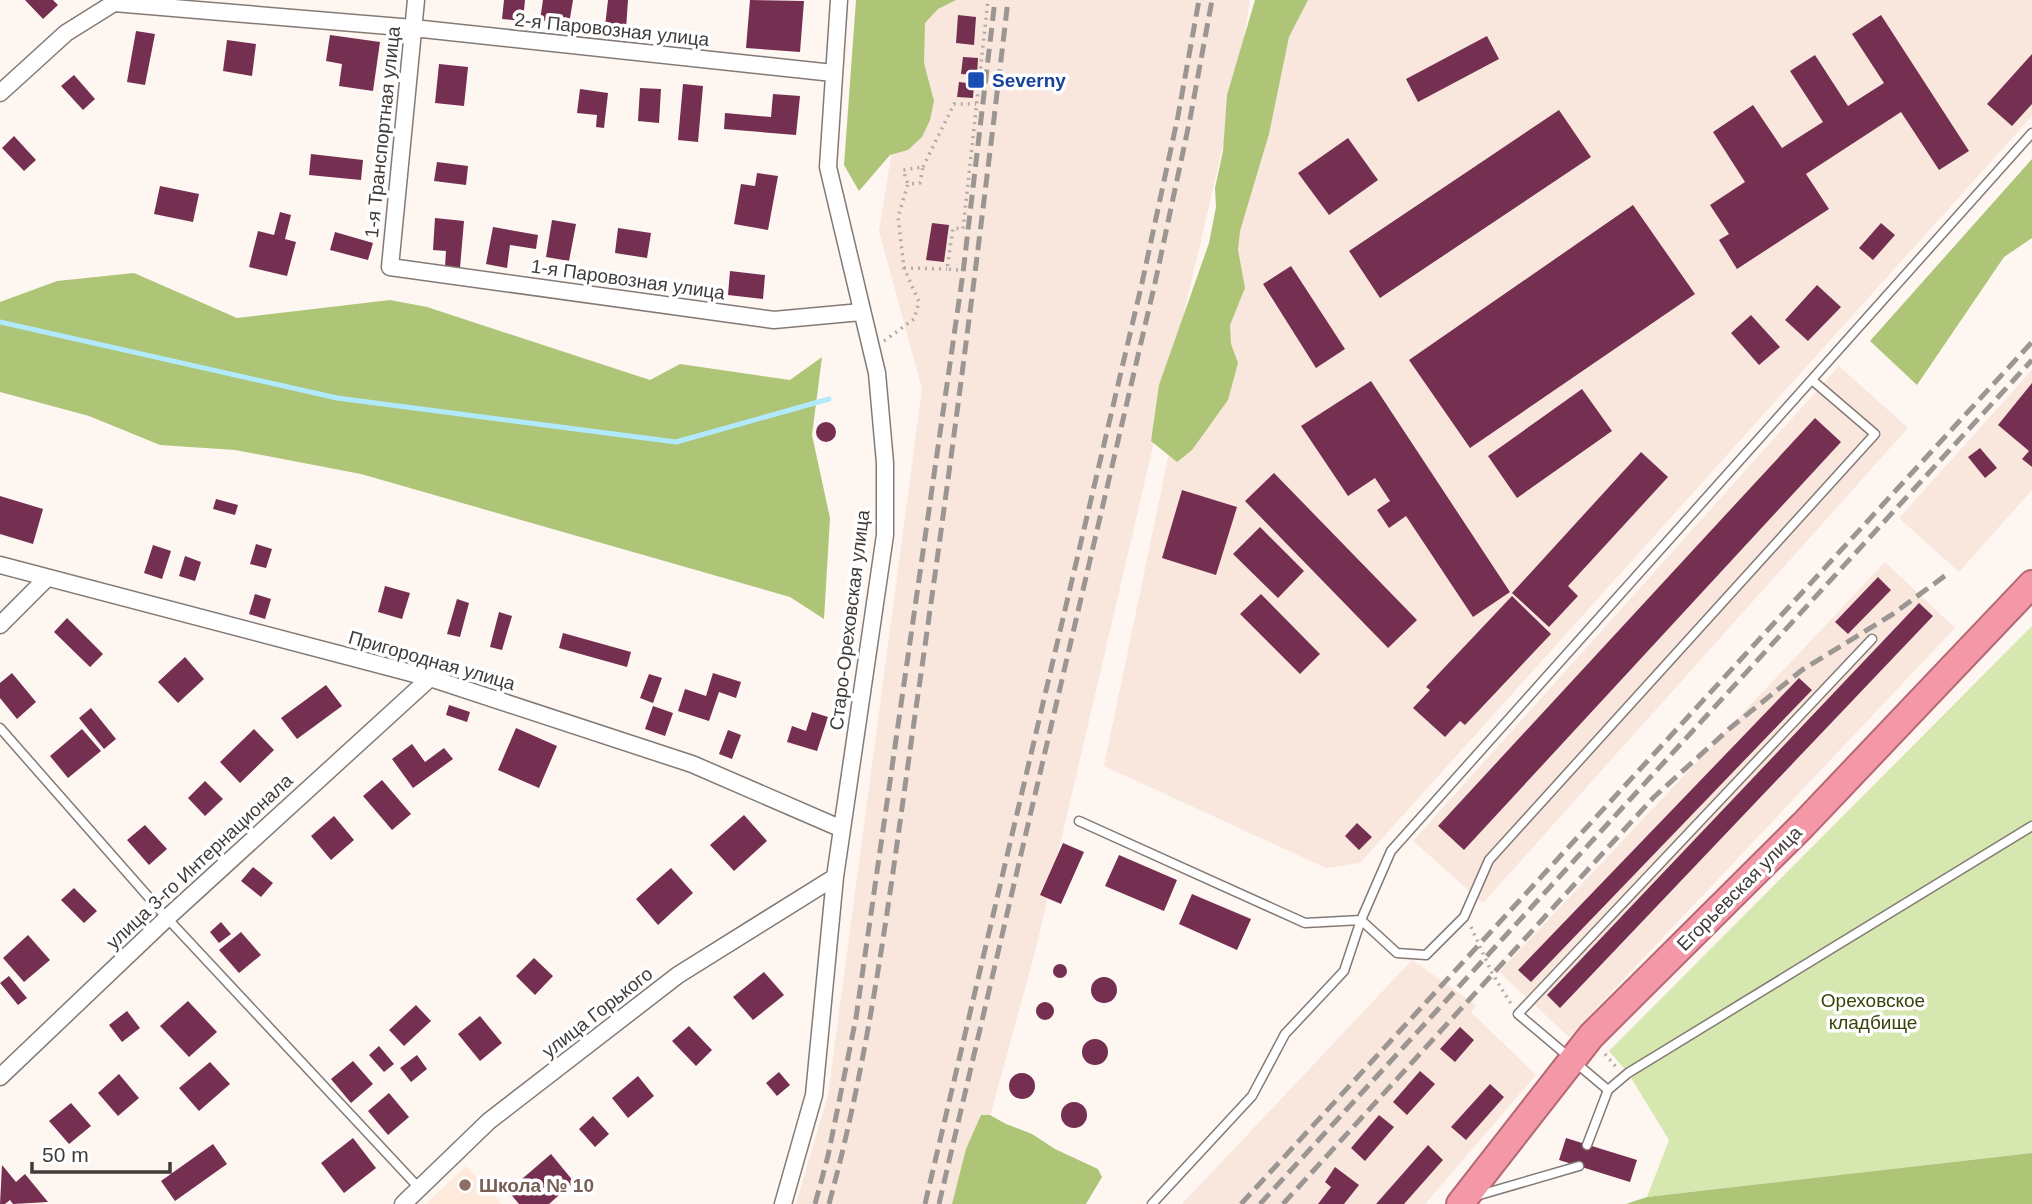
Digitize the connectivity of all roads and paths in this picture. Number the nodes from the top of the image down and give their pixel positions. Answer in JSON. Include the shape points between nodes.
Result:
{"nodes":[{"id":1,"x":416,"y":0,"type":"edge"},
{"id":2,"x":839,"y":0,"type":"edge"},
{"id":3,"x":988,"y":0,"type":"edge"},
{"id":4,"x":114,"y":1,"type":"edge"},
{"id":5,"x":413,"y":28,"type":"junction"},
{"id":6,"x":833,"y":74,"type":"junction"},
{"id":7,"x":0,"y":93,"type":"edge"},
{"id":8,"x":976,"y":104,"type":"junction"},
{"id":9,"x":2032,"y":134,"type":"edge"},
{"id":10,"x":923,"y":167,"type":"junction"},
{"id":11,"x":908,"y":184,"type":"junction"},
{"id":12,"x":390,"y":267,"type":"joint"},
{"id":13,"x":904,"y":268,"type":"junction"},
{"id":14,"x":947,"y":269,"type":"junction"},
{"id":15,"x":958,"y":270,"type":"dead end"},
{"id":16,"x":861,"y":312,"type":"junction"},
{"id":17,"x":872,"y":351,"type":"junction"},
{"id":18,"x":1812,"y":380,"type":"junction"},
{"id":19,"x":0,"y":565,"type":"edge"},
{"id":20,"x":46,"y":579,"type":"junction"},
{"id":21,"x":2032,"y":584,"type":"edge"},
{"id":22,"x":0,"y":625,"type":"edge"},
{"id":23,"x":1872,"y":639,"type":"dead end"},
{"id":24,"x":430,"y":678,"type":"junction"},
{"id":25,"x":0,"y":728,"type":"edge"},
{"id":26,"x":1079,"y":821,"type":"dead end"},
{"id":27,"x":2032,"y":826,"type":"edge"},
{"id":28,"x":842,"y":829,"type":"junction"},
{"id":29,"x":835,"y":877,"type":"junction"},
{"id":30,"x":1464,"y":917,"type":"junction"},
{"id":31,"x":167,"y":918,"type":"junction"},
{"id":32,"x":1361,"y":920,"type":"junction"},
{"id":33,"x":1518,"y":1014,"type":"junction"},
{"id":34,"x":1572,"y":1059,"type":"junction"},
{"id":35,"x":0,"y":1077,"type":"edge"},
{"id":36,"x":1608,"y":1090,"type":"junction"},
{"id":37,"x":1587,"y":1145,"type":"dead end"},
{"id":38,"x":1580,"y":1166,"type":"dead end"},
{"id":39,"x":419,"y":1189,"type":"junction"},
{"id":40,"x":1462,"y":1202,"type":"edge"},
{"id":41,"x":403,"y":1204,"type":"edge"},
{"id":42,"x":783,"y":1204,"type":"edge"},
{"id":43,"x":1152,"y":1204,"type":"edge"}],
"edges":[{"from":1,"to":5,"type":"street","name":"1-я Транспортная улица"},
{"from":2,"to":6,"type":"street","name":"Старо-Ореховская улица"},
{"from":3,"to":8,"type":"path"},
{"from":4,"to":5,"type":"street","name":"2-я Паровозная улица"},
{"from":4,"to":7,"type":"street","name":"2-я Паровозная улица","via":[[66,33]]},
{"from":5,"to":6,"type":"street","name":"2-я Паровозная улица"},
{"from":5,"to":12,"type":"street","name":"1-я Транспортная улица"},
{"from":6,"to":16,"type":"street","name":"Старо-Ореховская улица","via":[[828,167]]},
{"from":8,"to":10,"type":"path","via":[[954,104]]},
{"from":8,"to":14,"type":"path","via":[[964,229],[953,228]]},
{"from":9,"to":18,"type":"lane"},
{"from":10,"to":11,"type":"path","via":[[920,183]]},
{"from":10,"to":11,"type":"path","via":[[903,170]]},
{"from":11,"to":13,"type":"path","via":[[898,217]]},
{"from":12,"to":16,"type":"street","name":"1-я Паровозная улица","via":[[774,320]]},
{"from":13,"to":14,"type":"path"},
{"from":13,"to":17,"type":"path","via":[[919,302],[914,319]]},
{"from":14,"to":15,"type":"path"},
{"from":16,"to":17,"type":"street","name":"Старо-Ореховская улица"},
{"from":17,"to":28,"type":"street","name":"Старо-Ореховская улица","via":[[885,463],[885,535]]},
{"from":18,"to":30,"type":"lane","via":[[1875,434],[1489,860]]},
{"from":18,"to":32,"type":"lane","via":[[1391,851]]},
{"from":19,"to":20,"type":"street","name":"Пригородная улица"},
{"from":20,"to":22,"type":"street"},
{"from":20,"to":24,"type":"street","name":"Пригородная улица"},
{"from":21,"to":34,"type":"highway","name":"Егорьевская улица"},
{"from":23,"to":33,"type":"lane"},
{"from":24,"to":28,"type":"street","name":"Пригородная улица","via":[[692,764]]},
{"from":24,"to":31,"type":"street","name":"улица 3-го Интернационала"},
{"from":25,"to":31,"type":"lane"},
{"from":26,"to":32,"type":"lane","via":[[1305,923]]},
{"from":27,"to":36,"type":"lane","via":[[1628,1073]]},
{"from":28,"to":29,"type":"street","name":"Старо-Ореховская улица"},
{"from":29,"to":39,"type":"street","name":"улица Горького","via":[[678,975],[489,1121]]},
{"from":29,"to":42,"type":"street","name":"Старо-Ореховская улица","via":[[814,1095]]},
{"from":30,"to":32,"type":"lane","via":[[1426,955],[1397,953]]},
{"from":30,"to":33,"type":"path"},
{"from":31,"to":35,"type":"street","name":"улица 3-го Интернационала"},
{"from":31,"to":39,"type":"lane"},
{"from":32,"to":43,"type":"lane","via":[[1343,971],[1285,1034],[1252,1096]]},
{"from":33,"to":34,"type":"lane"},
{"from":34,"to":36,"type":"lane"},
{"from":34,"to":40,"type":"highway","name":"Егорьевская улица"},
{"from":36,"to":37,"type":"lane"},
{"from":38,"to":40,"type":"lane"},
{"from":39,"to":41,"type":"street","name":"улица Горького"}]}
